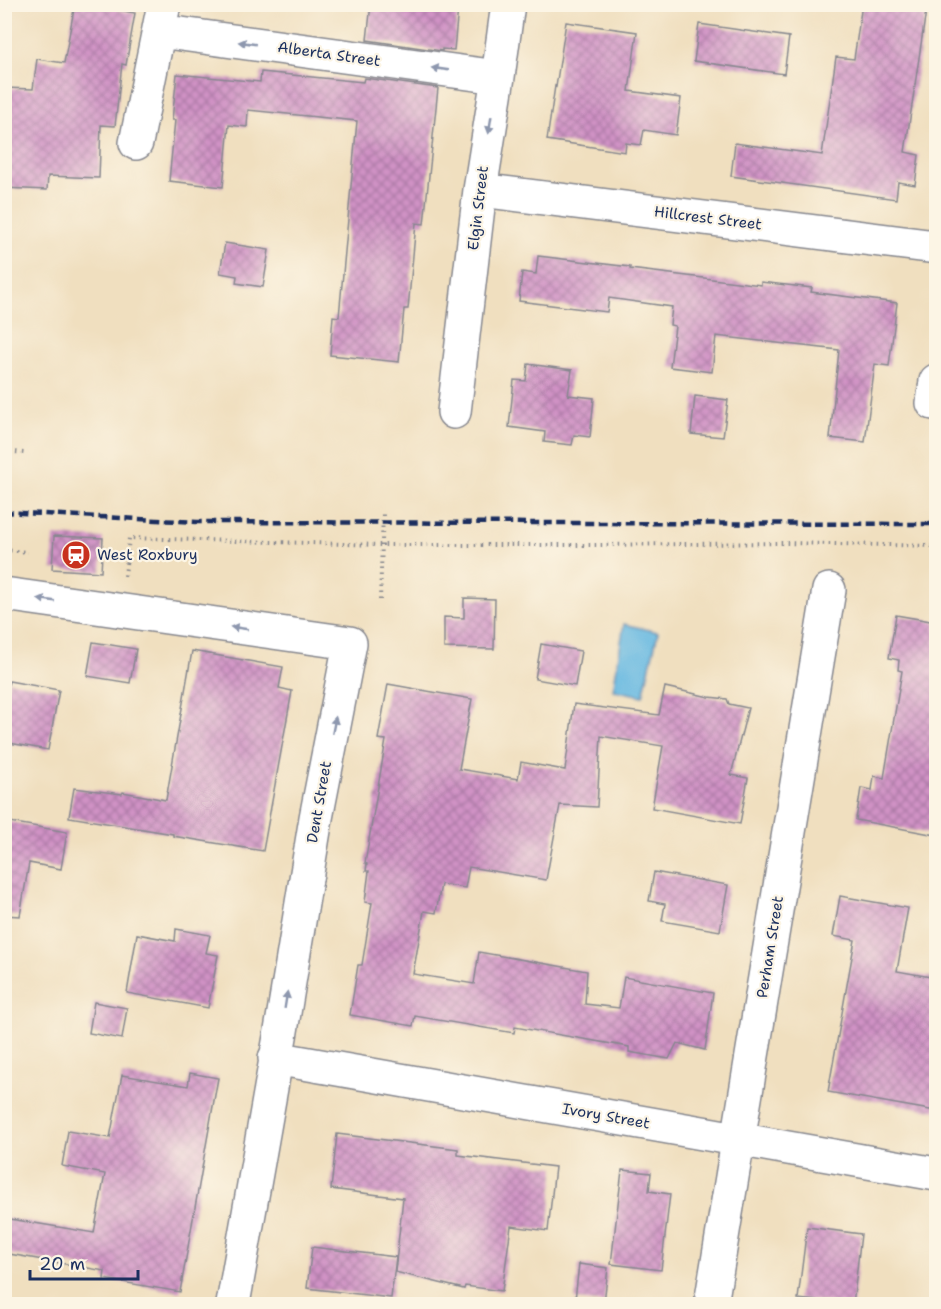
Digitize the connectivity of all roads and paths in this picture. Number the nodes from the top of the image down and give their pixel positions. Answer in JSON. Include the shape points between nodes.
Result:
{"nodes":[{"id":1,"x":508,"y":4,"type":"edge"},
{"id":2,"x":162,"y":18,"type":"edge"},
{"id":3,"x":498,"y":76,"type":"junction"},
{"id":4,"x":136,"y":143,"type":"dead end"},
{"id":5,"x":480,"y":189,"type":"junction"},
{"id":6,"x":936,"y":247,"type":"edge"},
{"id":7,"x":454,"y":412,"type":"dead end"},
{"id":8,"x":4,"y":451,"type":"edge"},
{"id":9,"x":24,"y":453,"type":"dead end"},
{"id":10,"x":383,"y":513,"type":"dead end"},
{"id":11,"x":381,"y":545,"type":"junction"},
{"id":12,"x":936,"y":546,"type":"edge"},
{"id":13,"x":4,"y":550,"type":"edge"},
{"id":14,"x":28,"y":552,"type":"dead end"},
{"id":15,"x":125,"y":580,"type":"dead end"},
{"id":16,"x":829,"y":590,"type":"dead end"},
{"id":17,"x":4,"y":594,"type":"edge"},
{"id":18,"x":380,"y":600,"type":"dead end"},
{"id":19,"x":275,"y":1058,"type":"junction"},
{"id":20,"x":738,"y":1139,"type":"junction"},
{"id":21,"x":936,"y":1174,"type":"edge"},
{"id":22,"x":233,"y":1305,"type":"edge"},
{"id":23,"x":711,"y":1305,"type":"edge"}],
"edges":[{"from":1,"to":3,"type":"street","name":"Elgin Street"},
{"from":3,"to":2,"type":"street","name":"Alberta Street","one_way":true},
{"from":2,"to":4,"type":"street","name":"Alberta Street"},
{"from":3,"to":5,"type":"street","name":"Elgin Street","one_way":true},
{"from":5,"to":6,"type":"street","name":"Hillcrest Street"},
{"from":5,"to":7,"type":"street","name":"Elgin Street"},
{"from":8,"to":9,"type":"path"},
{"from":10,"to":11,"type":"path"},
{"from":11,"to":12,"type":"path"},
{"from":11,"to":15,"type":"path","via":[[129,538]]},
{"from":11,"to":18,"type":"path"},
{"from":13,"to":14,"type":"path"},
{"from":16,"to":20,"type":"street","name":"Perham Street"},
{"from":19,"to":17,"type":"street","name":"Dent Street","one_way":true,"via":[[350,644]]},
{"from":19,"to":20,"type":"street","name":"Ivory Street"},
{"from":19,"to":22,"type":"street","name":"Dent Street"},
{"from":20,"to":21,"type":"street","name":"Ivory Street"},
{"from":20,"to":23,"type":"street","name":"Perham Street"}]}
